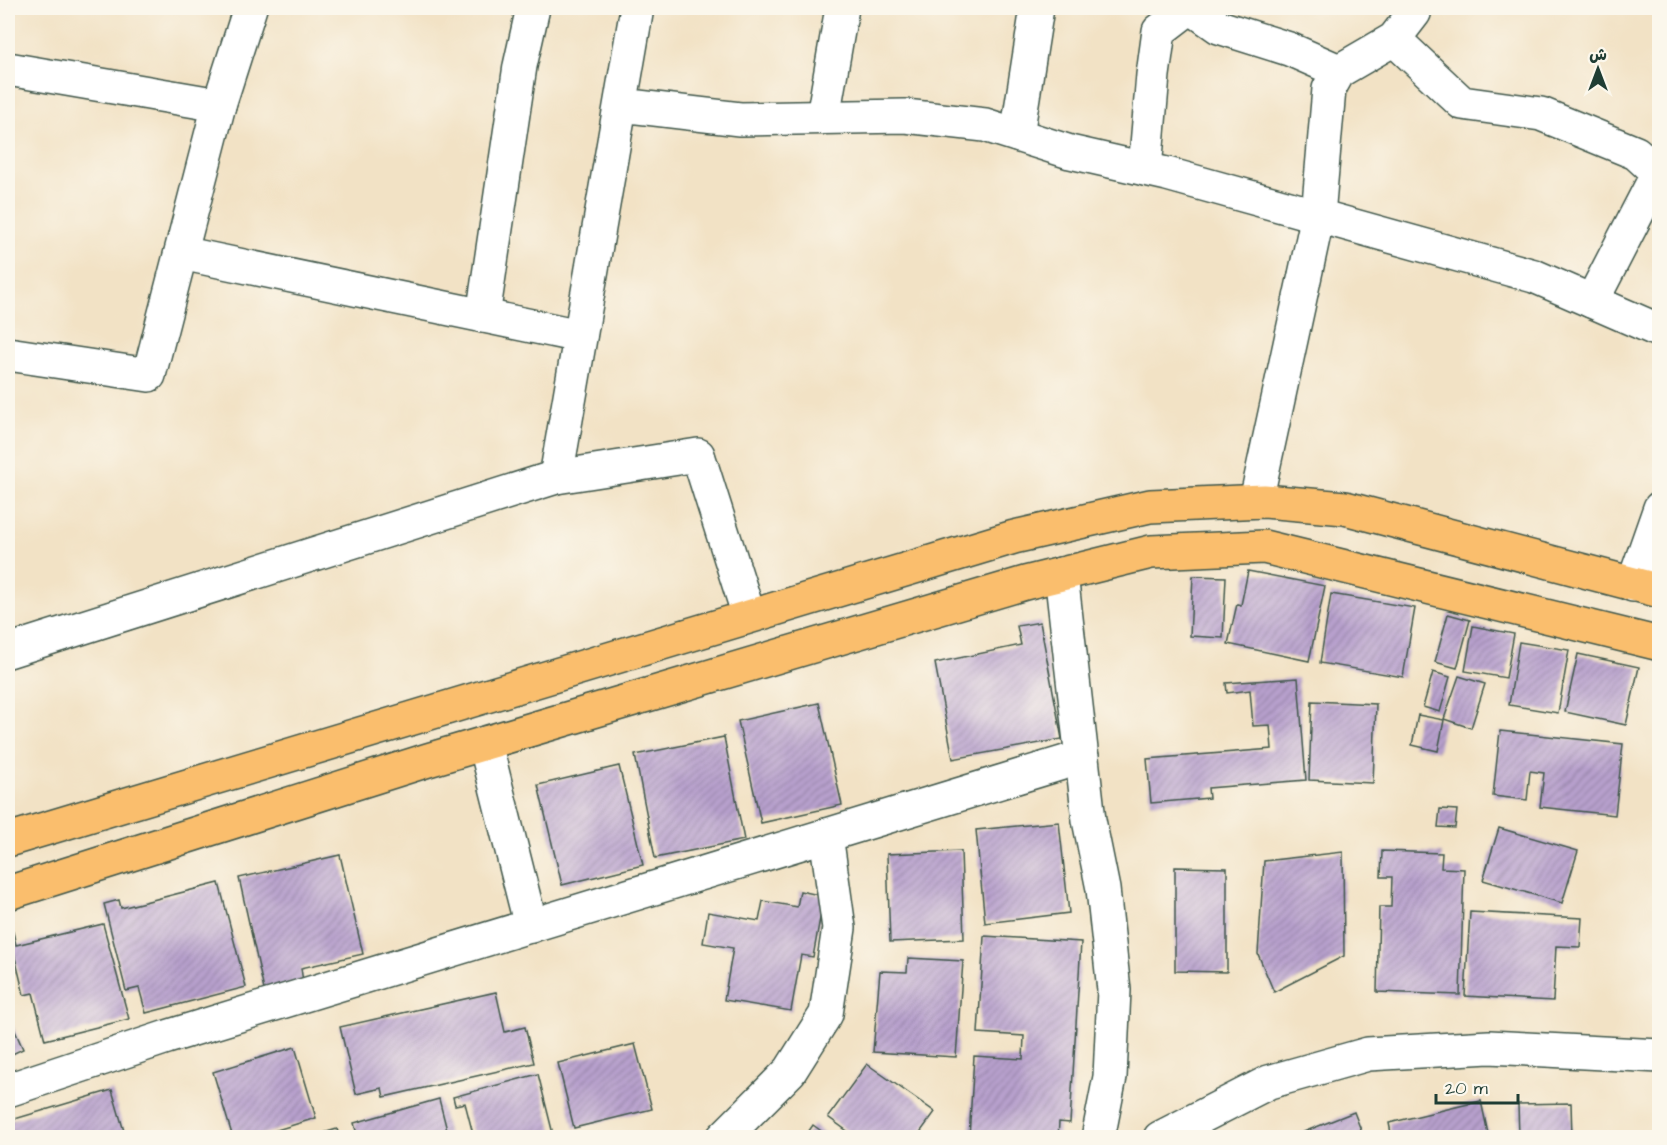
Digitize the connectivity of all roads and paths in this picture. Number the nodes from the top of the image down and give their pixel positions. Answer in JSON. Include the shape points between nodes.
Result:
{"nodes":[{"id":1,"x":250,"y":8,"type":"edge"},
{"id":2,"x":533,"y":8,"type":"edge"},
{"id":3,"x":637,"y":8,"type":"edge"},
{"id":4,"x":842,"y":8,"type":"edge"},
{"id":5,"x":1037,"y":8,"type":"edge"},
{"id":6,"x":1191,"y":8,"type":"edge"},
{"id":7,"x":1412,"y":8,"type":"edge"},
{"id":8,"x":1394,"y":39,"type":"junction"},
{"id":9,"x":8,"y":69,"type":"edge"},
{"id":10,"x":1339,"y":71,"type":"junction"},
{"id":11,"x":219,"y":105,"type":"junction"},
{"id":12,"x":621,"y":105,"type":"junction"},
{"id":13,"x":823,"y":117,"type":"junction"},
{"id":14,"x":1017,"y":135,"type":"junction"},
{"id":15,"x":1145,"y":169,"type":"junction"},
{"id":16,"x":1659,"y":172,"type":"edge"},
{"id":17,"x":1318,"y":215,"type":"junction"},
{"id":18,"x":181,"y":253,"type":"junction"},
{"id":19,"x":1592,"y":301,"type":"junction"},
{"id":20,"x":483,"y":316,"type":"junction"},
{"id":21,"x":1659,"y":331,"type":"edge"},
{"id":22,"x":580,"y":336,"type":"junction"},
{"id":23,"x":8,"y":354,"type":"edge"},
{"id":24,"x":556,"y":477,"type":"junction"},
{"id":25,"x":1256,"y":501,"type":"junction"},
{"id":26,"x":1659,"y":508,"type":"edge"},
{"id":27,"x":1061,"y":574,"type":"junction"},
{"id":28,"x":1646,"y":588,"type":"edge"},
{"id":29,"x":749,"y":616,"type":"junction"},
{"id":30,"x":1659,"y":644,"type":"edge"},
{"id":31,"x":8,"y":651,"type":"edge"},
{"id":32,"x":485,"y":743,"type":"junction"},
{"id":33,"x":1082,"y":757,"type":"junction"},
{"id":34,"x":826,"y":835,"type":"junction"},
{"id":35,"x":8,"y":840,"type":"edge"},
{"id":36,"x":8,"y":893,"type":"edge"},
{"id":37,"x":531,"y":926,"type":"junction"},
{"id":38,"x":1659,"y":1056,"type":"edge"},
{"id":39,"x":8,"y":1090,"type":"edge"},
{"id":40,"x":723,"y":1137,"type":"edge"},
{"id":41,"x":1098,"y":1137,"type":"edge"},
{"id":42,"x":1160,"y":1137,"type":"edge"}],
"edges":[{"from":1,"to":11,"type":"street"},
{"from":2,"to":20,"type":"street","via":[[520,66]]},
{"from":3,"to":12,"type":"street"},
{"from":4,"to":13,"type":"street"},
{"from":5,"to":14,"type":"street"},
{"from":6,"to":10,"type":"street","via":[[1219,27],[1289,49]]},
{"from":6,"to":15,"type":"street","via":[[1160,31]]},
{"from":7,"to":8,"type":"street","via":[[1414,13]]},
{"from":8,"to":10,"type":"street"},
{"from":8,"to":16,"type":"street","via":[[1462,103],[1541,114],[1636,153]]},
{"from":9,"to":11,"type":"street"},
{"from":10,"to":17,"type":"street","via":[[1329,89]]},
{"from":11,"to":18,"type":"street"},
{"from":12,"to":13,"type":"street","via":[[740,119]]},
{"from":12,"to":22,"type":"street"},
{"from":13,"to":14,"type":"street","via":[[905,116],[985,125]]},
{"from":14,"to":15,"type":"street"},
{"from":15,"to":17,"type":"street"},
{"from":16,"to":19,"type":"street"},
{"from":17,"to":19,"type":"street","via":[[1534,276]]},
{"from":17,"to":25,"type":"street"},
{"from":18,"to":20,"type":"street"},
{"from":18,"to":23,"type":"street","via":[[149,375]]},
{"from":19,"to":21,"type":"street"},
{"from":20,"to":22,"type":"street"},
{"from":22,"to":24,"type":"street"},
{"from":24,"to":29,"type":"street","via":[[698,455]]},
{"from":24,"to":31,"type":"street"},
{"from":25,"to":28,"type":"main road","via":[[1345,508]]},
{"from":25,"to":29,"type":"main road","via":[[1150,506],[1014,537]]},
{"from":26,"to":28,"type":"street"},
{"from":27,"to":30,"type":"main road","via":[[1151,552],[1264,547]]},
{"from":27,"to":32,"type":"main road"},
{"from":27,"to":33,"type":"street"},
{"from":29,"to":35,"type":"main road"},
{"from":32,"to":36,"type":"main road"},
{"from":32,"to":37,"type":"street"},
{"from":33,"to":34,"type":"street"},
{"from":33,"to":41,"type":"street","via":[[1114,990],[1110,1077]]},
{"from":34,"to":37,"type":"street"},
{"from":34,"to":40,"type":"street","via":[[839,928],[826,1014],[790,1071]]},
{"from":37,"to":39,"type":"street"},
{"from":38,"to":42,"type":"street","via":[[1489,1047],[1368,1054],[1269,1082]]}]}
